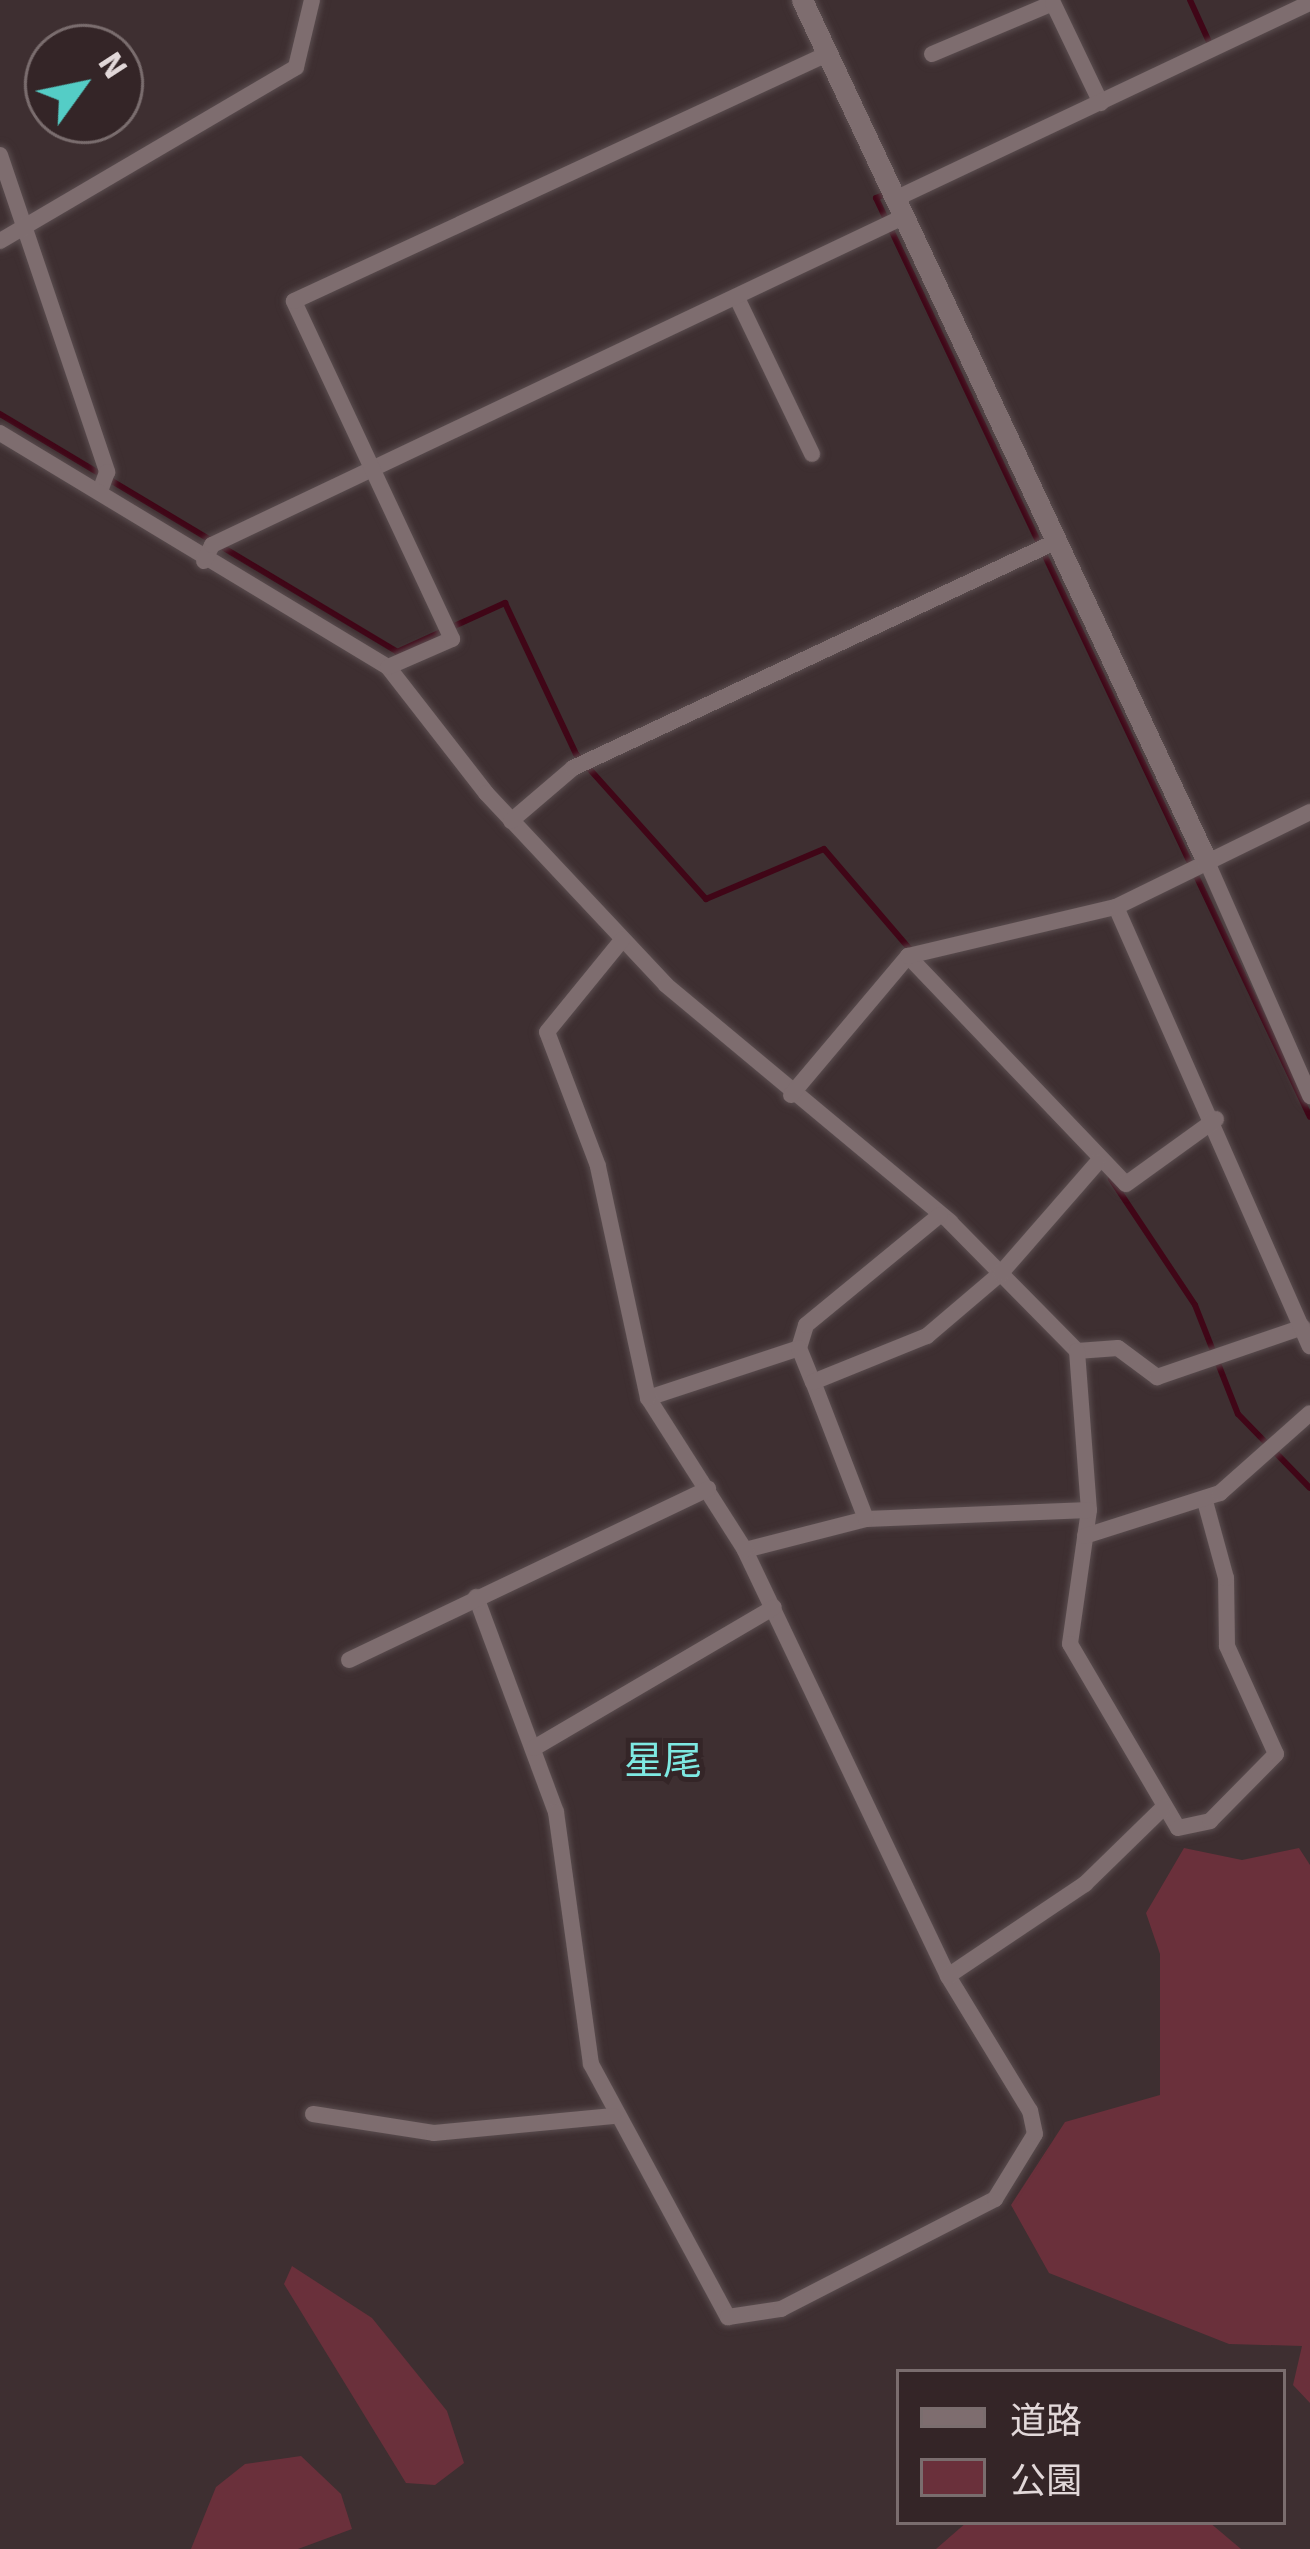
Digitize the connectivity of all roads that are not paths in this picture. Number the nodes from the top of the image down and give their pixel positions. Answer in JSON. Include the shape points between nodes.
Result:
{"nodes":[{"id":1,"x":312,"y":0,"type":"edge"},
{"id":2,"x":802,"y":0,"type":"edge"},
{"id":3,"x":1310,"y":3,"type":"edge"},
{"id":4,"x":827,"y":54,"type":"junction"},
{"id":5,"x":932,"y":54,"type":"dead end"},
{"id":6,"x":1101,"y":103,"type":"junction"},
{"id":7,"x":0,"y":155,"type":"edge"},
{"id":8,"x":899,"y":208,"type":"junction"},
{"id":9,"x":25,"y":229,"type":"junction"},
{"id":10,"x":0,"y":241,"type":"edge"},
{"id":11,"x":737,"y":298,"type":"junction"},
{"id":12,"x":1,"y":435,"type":"edge"},
{"id":13,"x":812,"y":454,"type":"dead end"},
{"id":14,"x":374,"y":467,"type":"junction"},
{"id":15,"x":100,"y":491,"type":"junction"},
{"id":16,"x":1055,"y":542,"type":"junction"},
{"id":17,"x":204,"y":561,"type":"junction"},
{"id":18,"x":388,"y":668,"type":"junction"},
{"id":19,"x":1310,"y":812,"type":"edge"},
{"id":20,"x":512,"y":821,"type":"junction"},
{"id":21,"x":1207,"y":862,"type":"junction"},
{"id":22,"x":1116,"y":907,"type":"junction"},
{"id":23,"x":622,"y":940,"type":"junction"},
{"id":24,"x":908,"y":956,"type":"junction"},
{"id":25,"x":791,"y":1095,"type":"junction"},
{"id":26,"x":1310,"y":1096,"type":"edge"},
{"id":27,"x":1216,"y":1119,"type":"junction"},
{"id":28,"x":1097,"y":1163,"type":"junction"},
{"id":29,"x":940,"y":1215,"type":"junction"},
{"id":30,"x":1001,"y":1273,"type":"junction"},
{"id":31,"x":1303,"y":1327,"type":"junction"},
{"id":32,"x":1310,"y":1346,"type":"edge"},
{"id":33,"x":799,"y":1348,"type":"junction"},
{"id":34,"x":1077,"y":1352,"type":"junction"},
{"id":35,"x":813,"y":1382,"type":"junction"},
{"id":36,"x":648,"y":1398,"type":"junction"},
{"id":37,"x":1310,"y":1413,"type":"edge"},
{"id":38,"x":708,"y":1489,"type":"junction"},
{"id":39,"x":1205,"y":1501,"type":"junction"},
{"id":40,"x":1089,"y":1510,"type":"junction"},
{"id":41,"x":866,"y":1520,"type":"junction"},
{"id":42,"x":1085,"y":1536,"type":"junction"},
{"id":43,"x":745,"y":1550,"type":"junction"},
{"id":44,"x":476,"y":1597,"type":"junction"},
{"id":45,"x":774,"y":1607,"type":"junction"},
{"id":46,"x":349,"y":1660,"type":"dead end"},
{"id":47,"x":533,"y":1748,"type":"junction"},
{"id":48,"x":1163,"y":1808,"type":"junction"},
{"id":49,"x":948,"y":1976,"type":"junction"},
{"id":50,"x":314,"y":2114,"type":"dead end"},
{"id":51,"x":613,"y":2116,"type":"junction"}],
"edges":[{"from":1,"to":9,"type":"street","via":[[296,67]]},
{"from":2,"to":4,"type":"street"},
{"from":3,"to":6,"type":"street"},
{"from":4,"to":8,"type":"street"},
{"from":4,"to":14,"type":"street","via":[[294,302]]},
{"from":5,"to":6,"type":"street","via":[[1053,3]]},
{"from":6,"to":8,"type":"street"},
{"from":7,"to":9,"type":"street"},
{"from":8,"to":11,"type":"street"},
{"from":8,"to":16,"type":"street"},
{"from":9,"to":10,"type":"street"},
{"from":9,"to":15,"type":"street","via":[[107,472]]},
{"from":11,"to":13,"type":"street"},
{"from":11,"to":14,"type":"street"},
{"from":12,"to":15,"type":"street"},
{"from":14,"to":17,"type":"street","via":[[212,545]]},
{"from":14,"to":18,"type":"street","via":[[452,639]]},
{"from":15,"to":17,"type":"street"},
{"from":16,"to":20,"type":"street","via":[[573,768]]},
{"from":16,"to":21,"type":"street"},
{"from":17,"to":18,"type":"street"},
{"from":18,"to":20,"type":"street"},
{"from":19,"to":21,"type":"street"},
{"from":20,"to":23,"type":"street"},
{"from":21,"to":22,"type":"street"},
{"from":21,"to":26,"type":"street"},
{"from":22,"to":24,"type":"street"},
{"from":22,"to":27,"type":"street"},
{"from":23,"to":25,"type":"street"},
{"from":23,"to":36,"type":"street","via":[[548,1032],[598,1166]]},
{"from":24,"to":25,"type":"street"},
{"from":24,"to":28,"type":"street"},
{"from":25,"to":29,"type":"street"},
{"from":27,"to":28,"type":"street","via":[[1133,1185]]},
{"from":27,"to":31,"type":"street"},
{"from":28,"to":30,"type":"street"},
{"from":29,"to":30,"type":"street"},
{"from":29,"to":33,"type":"street","via":[[806,1325]]},
{"from":30,"to":34,"type":"street"},
{"from":30,"to":35,"type":"street","via":[[927,1336]]},
{"from":31,"to":32,"type":"street"},
{"from":31,"to":34,"type":"street","via":[[1157,1377],[1118,1348]]},
{"from":33,"to":35,"type":"street"},
{"from":33,"to":36,"type":"street"},
{"from":34,"to":40,"type":"street"},
{"from":35,"to":41,"type":"street"},
{"from":36,"to":38,"type":"street"},
{"from":37,"to":39,"type":"street"},
{"from":38,"to":43,"type":"street"},
{"from":38,"to":44,"type":"street"},
{"from":39,"to":42,"type":"street"},
{"from":39,"to":48,"type":"street","via":[[1226,1579],[1227,1646],[1276,1754],[1201,1825],[1178,1828]]},
{"from":40,"to":41,"type":"street"},
{"from":40,"to":42,"type":"street"},
{"from":41,"to":43,"type":"street"},
{"from":42,"to":48,"type":"street","via":[[1070,1644]]},
{"from":43,"to":45,"type":"street"},
{"from":44,"to":46,"type":"street"},
{"from":44,"to":47,"type":"street"},
{"from":45,"to":47,"type":"street"},
{"from":45,"to":49,"type":"street"},
{"from":47,"to":51,"type":"street","via":[[565,1850],[591,2064]]},
{"from":48,"to":49,"type":"street","via":[[1085,1884]]},
{"from":49,"to":51,"type":"street","via":[[1030,2111],[1028,2146],[995,2199],[753,2320],[728,2317]]},
{"from":50,"to":51,"type":"street","via":[[434,2134]]}]}
